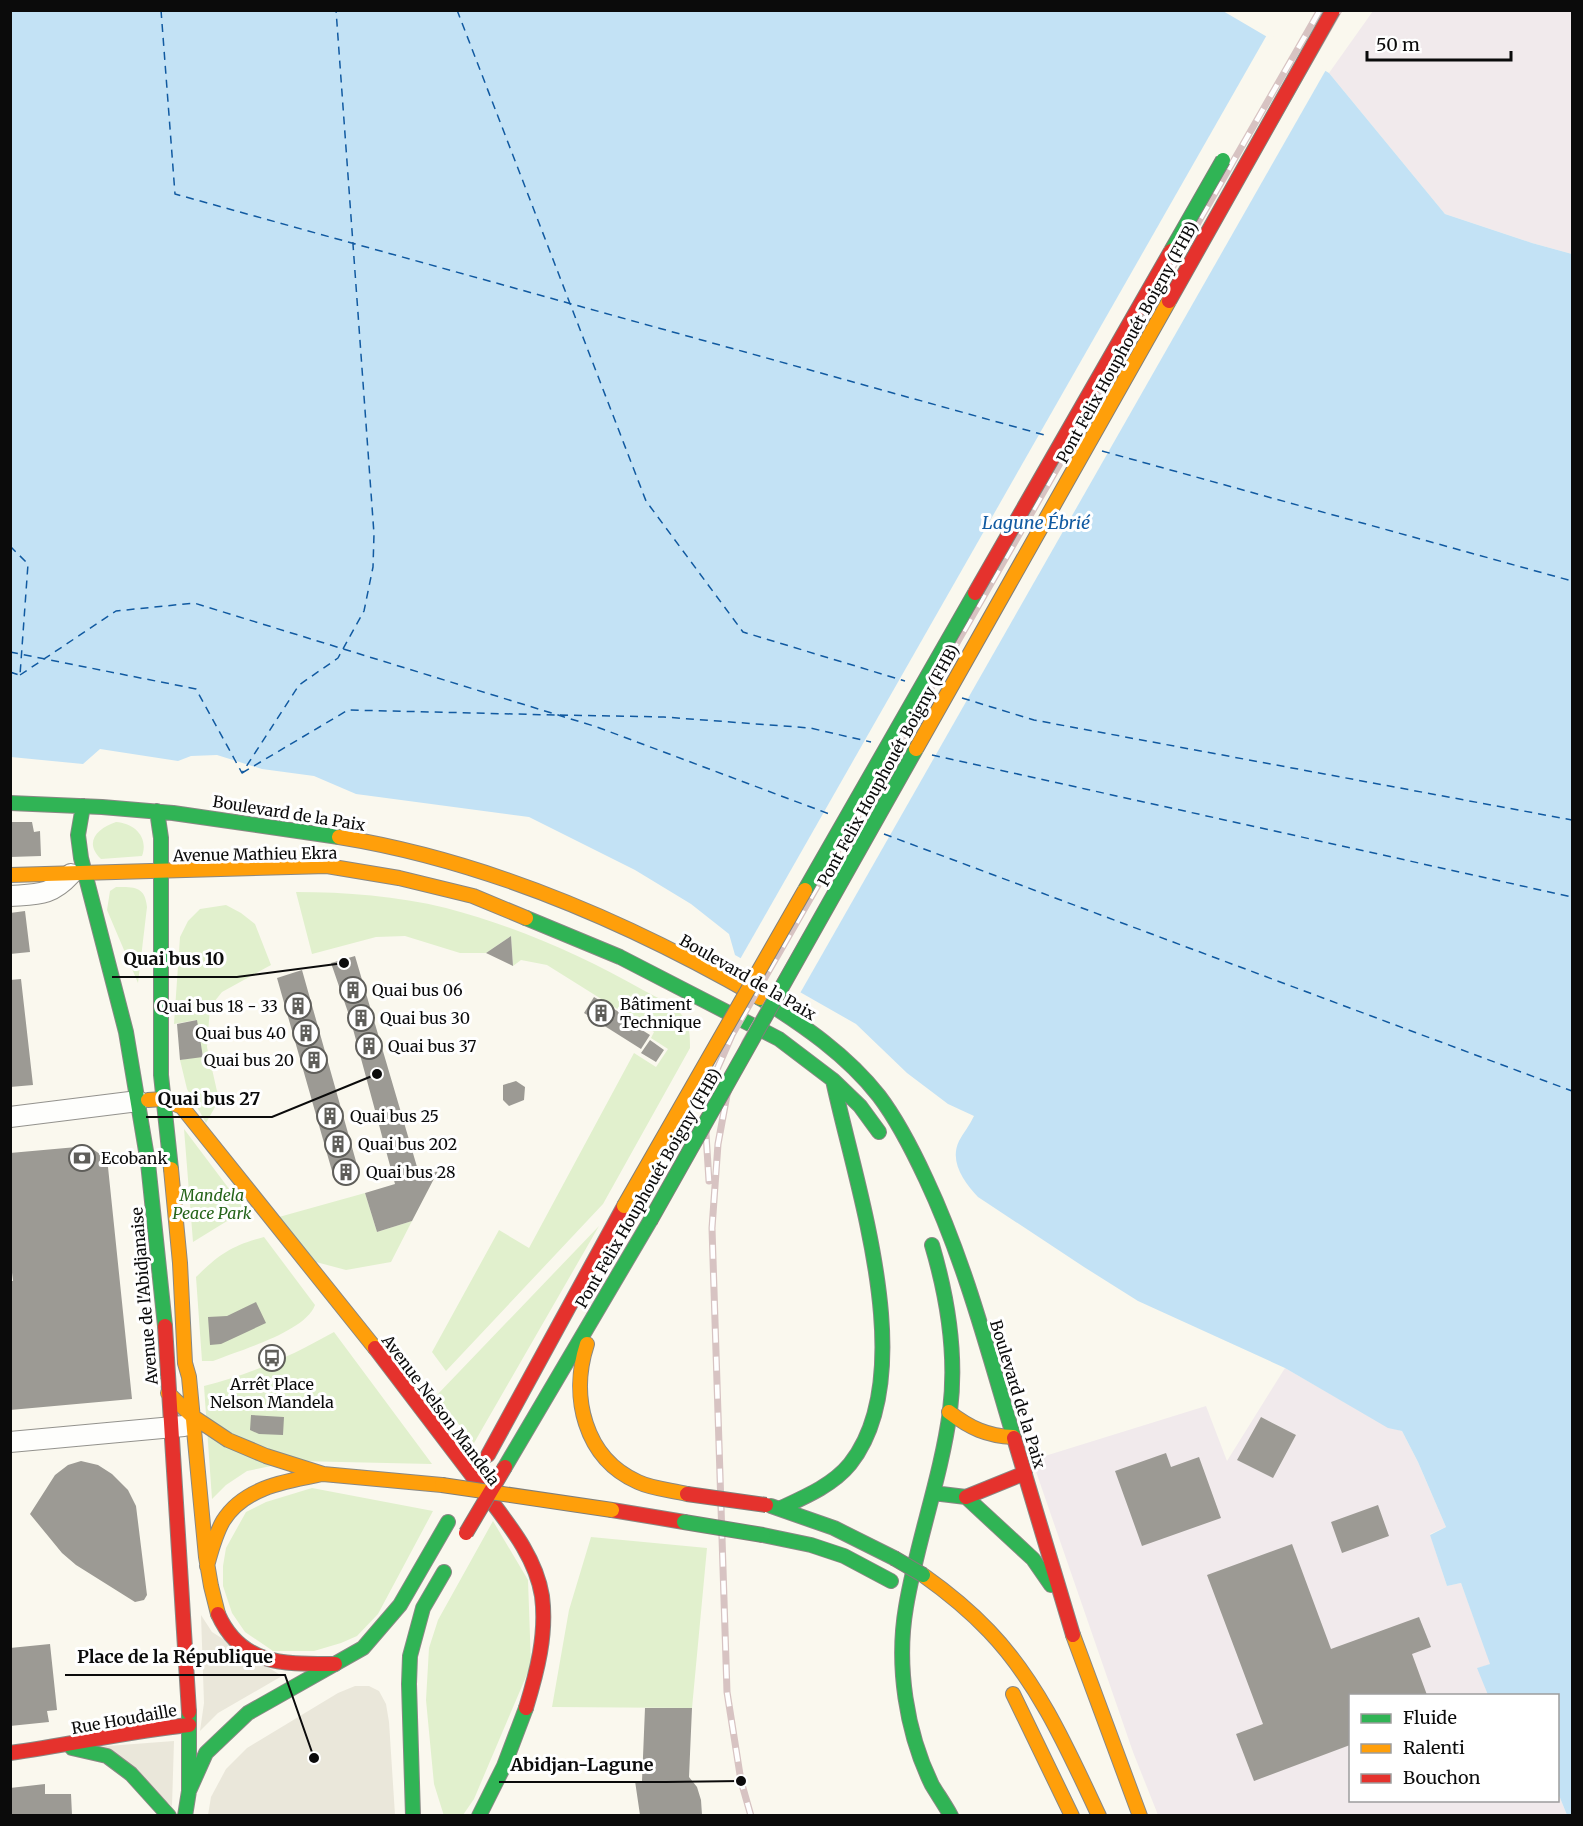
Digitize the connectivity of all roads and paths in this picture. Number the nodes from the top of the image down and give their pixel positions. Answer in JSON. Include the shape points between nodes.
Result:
{"nodes":[{"id":1,"x":1333,"y":10,"type":"edge"},
{"id":2,"x":1232,"y":146,"type":"dead end"},
{"id":3,"x":10,"y":803,"type":"edge"},
{"id":4,"x":83,"y":806,"type":"junction"},
{"id":5,"x":157,"y":811,"type":"junction"},
{"id":6,"x":161,"y":871,"type":"junction"},
{"id":7,"x":77,"y":873,"type":"junction"},
{"id":8,"x":10,"y":875,"type":"edge"},
{"id":9,"x":10,"y":897,"type":"edge"},
{"id":10,"x":833,"y":1080,"type":"junction"},
{"id":11,"x":163,"y":1099,"type":"junction"},
{"id":12,"x":138,"y":1101,"type":"junction"},
{"id":13,"x":10,"y":1117,"type":"edge"},
{"id":14,"x":886,"y":1146,"type":"dead end"},
{"id":15,"x":928,"y":1234,"type":"dead end"},
{"id":16,"x":592,"y":1320,"type":"junction"},
{"id":17,"x":168,"y":1393,"type":"junction"},
{"id":18,"x":950,"y":1413,"type":"junction"},
{"id":19,"x":192,"y":1421,"type":"junction"},
{"id":20,"x":171,"y":1426,"type":"junction"},
{"id":21,"x":1013,"y":1437,"type":"junction"},
{"id":22,"x":10,"y":1442,"type":"edge"},
{"id":23,"x":1024,"y":1473,"type":"junction"},
{"id":24,"x":323,"y":1474,"type":"junction"},
{"id":25,"x":933,"y":1493,"type":"junction"},
{"id":26,"x":966,"y":1497,"type":"junction"},
{"id":27,"x":781,"y":1508,"type":"junction"},
{"id":28,"x":464,"y":1538,"type":"dead end"},
{"id":29,"x":450,"y":1561,"type":"dead end"},
{"id":30,"x":207,"y":1566,"type":"junction"},
{"id":31,"x":919,"y":1597,"type":"dead end"},
{"id":32,"x":1061,"y":1598,"type":"junction"},
{"id":33,"x":335,"y":1664,"type":"junction"},
{"id":34,"x":1006,"y":1684,"type":"dead end"},
{"id":35,"x":189,"y":1725,"type":"junction"},
{"id":36,"x":64,"y":1746,"type":"junction"},
{"id":37,"x":10,"y":1753,"type":"edge"},
{"id":38,"x":189,"y":1791,"type":"junction"},
{"id":39,"x":491,"y":1792,"type":"junction"},
{"id":40,"x":169,"y":1815,"type":"edge"},
{"id":41,"x":185,"y":1815,"type":"edge"},
{"id":42,"x":413,"y":1815,"type":"edge"},
{"id":43,"x":479,"y":1815,"type":"edge"},
{"id":44,"x":484,"y":1815,"type":"edge"},
{"id":45,"x":951,"y":1815,"type":"edge"},
{"id":46,"x":1072,"y":1815,"type":"edge"},
{"id":47,"x":1099,"y":1815,"type":"edge"},
{"id":48,"x":1140,"y":1815,"type":"edge"}],
"edges":[{"from":1,"to":16,"type":"main road","name":"Pont Felix Houphouét Boigny (FHB)","bridge":true},
{"from":2,"to":33,"type":"main road","name":"Pont Felix Houphouét Boigny (FHB)","bridge":true,"via":[[624,1206],[488,1457],[388,1622],[363,1648]]},
{"from":3,"to":4,"type":"main road","name":"Boulevard de la Paix"},
{"from":4,"to":5,"type":"main road","name":"Boulevard de la Paix"},
{"from":4,"to":7,"type":"main road","name":"Avenue de l'Abidjanaise"},
{"from":5,"to":6,"type":"main road"},
{"from":5,"to":21,"type":"main road","name":"Boulevard de la Paix","via":[[392,846],[440,858],[549,896],[670,951],[806,1028],[870,1085],[893,1116],[925,1173],[947,1223],[981,1325]]},
{"from":6,"to":7,"type":"main road","name":"Avenue Mathieu Ekra"},
{"from":6,"to":10,"type":"main road","name":"Avenue Mathieu Ekra","via":[[327,866],[473,896],[620,957],[693,994],[778,1039]]},
{"from":6,"to":11,"type":"main road"},
{"from":7,"to":8,"type":"main road","name":"Avenue Mathieu Ekra"},
{"from":7,"to":9,"type":"street","via":[[46,893]]},
{"from":7,"to":12,"type":"main road","name":"Avenue de l'Abidjanaise","via":[[100,927]]},
{"from":10,"to":14,"type":"main road","via":[[860,1106]]},
{"from":10,"to":27,"type":"main road","via":[[880,1298],[880,1402],[864,1444],[851,1463],[830,1483]]},
{"from":11,"to":12,"type":"main road"},
{"from":11,"to":19,"type":"main road"},
{"from":11,"to":39,"type":"main road","name":"Avenue Nelson Mandela","via":[[182,1107],[420,1405],[536,1571],[542,1595],[543,1642],[517,1735]]},
{"from":12,"to":13,"type":"street"},
{"from":12,"to":17,"type":"main road","name":"Avenue de l'Abidjanaise","via":[[163,1292]]},
{"from":15,"to":18,"type":"main road","via":[[944,1282],[953,1343]]},
{"from":16,"to":27,"type":"main road","bridge":true,"via":[[579,1389],[588,1434],[610,1464],[639,1482],[687,1494]]},
{"from":16,"to":28,"type":"main road","name":"Pont Felix Houphouét Boigny (FHB)","bridge":true},
{"from":17,"to":19,"type":"main road"},
{"from":17,"to":20,"type":"main road","name":"Avenue de l'Abidjanaise"},
{"from":18,"to":21,"type":"main road","via":[[991,1437]]},
{"from":18,"to":25,"type":"main road"},
{"from":19,"to":20,"type":"street"},
{"from":19,"to":24,"type":"main road","via":[[266,1456]]},
{"from":19,"to":30,"type":"main road"},
{"from":20,"to":22,"type":"street"},
{"from":20,"to":35,"type":"main road","name":"Avenue de l'Abidjanaise"},
{"from":21,"to":23,"type":"main road","name":"Boulevard de la Paix"},
{"from":23,"to":26,"type":"main road"},
{"from":23,"to":32,"type":"main road","name":"Boulevard de la Paix"},
{"from":24,"to":30,"type":"main road","via":[[268,1487],[238,1504],[217,1533]]},
{"from":24,"to":31,"type":"main road","bridge":true,"via":[[442,1485],[763,1535],[844,1556]]},
{"from":25,"to":26,"type":"main road"},
{"from":25,"to":45,"type":"main road","via":[[906,1608],[905,1687],[915,1738],[932,1783]]},
{"from":26,"to":32,"type":"main road","via":[[1033,1559]]},
{"from":27,"to":47,"type":"main road","bridge":true,"via":[[832,1526],[894,1558],[972,1613],[1024,1674]]},
{"from":29,"to":42,"type":"main road","via":[[423,1608],[410,1656]]},
{"from":30,"to":33,"type":"main road","via":[[216,1607],[234,1640],[247,1651],[296,1663]]},
{"from":32,"to":48,"type":"main road","name":"Boulevard de la Paix"},
{"from":33,"to":38,"type":"main road","name":"Pont Felix Houphouét Boigny (FHB)","via":[[249,1713],[228,1730],[206,1753]]},
{"from":34,"to":46,"type":"main road"},
{"from":35,"to":36,"type":"main road","name":"Rue Houdaille"},
{"from":35,"to":38,"type":"main road","name":"Avenue de l'Abidjanaise"},
{"from":36,"to":37,"type":"main road","name":"Rue Houdaille"},
{"from":36,"to":40,"type":"main road","name":"Rue Houdaille","via":[[107,1756],[131,1774]]},
{"from":38,"to":41,"type":"main road"},
{"from":39,"to":43,"type":"main road","name":"Avenue Nelson Mandela"},
{"from":39,"to":44,"type":"street"}]}
